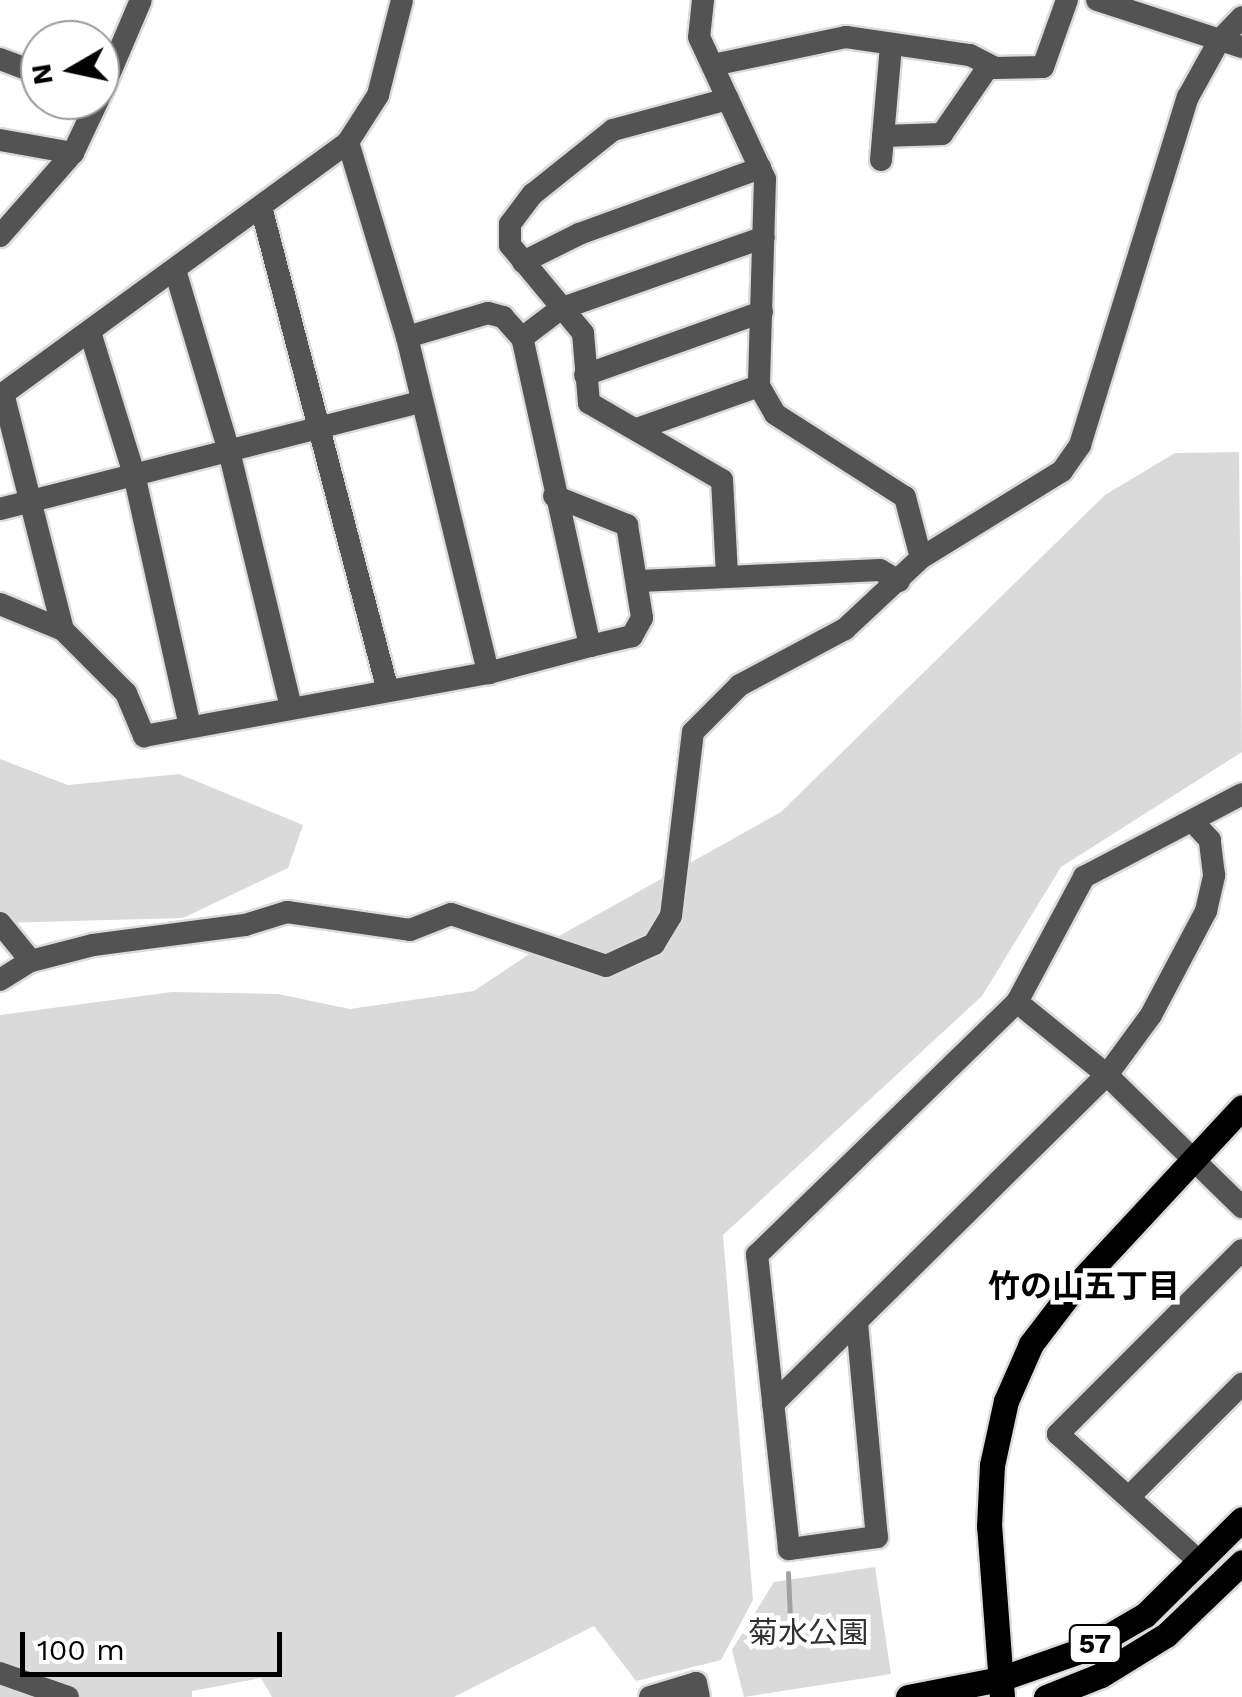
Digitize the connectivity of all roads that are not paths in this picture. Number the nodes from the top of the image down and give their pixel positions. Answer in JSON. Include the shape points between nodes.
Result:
{"nodes":[{"id":1,"x":140,"y":0,"type":"edge"},
{"id":2,"x":402,"y":0,"type":"edge"},
{"id":3,"x":704,"y":0,"type":"edge"},
{"id":4,"x":1067,"y":0,"type":"edge"},
{"id":5,"x":1097,"y":0,"type":"edge"},
{"id":6,"x":1242,"y":17,"type":"edge"},
{"id":7,"x":1230,"y":44,"type":"edge"},
{"id":8,"x":891,"y":46,"type":"junction"},
{"id":9,"x":120,"y":48,"type":"edge"},
{"id":10,"x":1242,"y":64,"type":"edge"},
{"id":11,"x":712,"y":66,"type":"junction"},
{"id":12,"x":988,"y":66,"type":"junction"},
{"id":13,"x":728,"y":98,"type":"junction"},
{"id":14,"x":89,"y":120,"type":"edge"},
{"id":15,"x":883,"y":136,"type":"junction"},
{"id":16,"x":0,"y":140,"type":"edge"},
{"id":17,"x":348,"y":142,"type":"junction"},
{"id":18,"x":74,"y":153,"type":"junction"},
{"id":19,"x":881,"y":160,"type":"dead end"},
{"id":20,"x":760,"y":168,"type":"junction"},
{"id":21,"x":261,"y":206,"type":"junction"},
{"id":22,"x":0,"y":236,"type":"edge"},
{"id":23,"x":764,"y":237,"type":"junction"},
{"id":24,"x":523,"y":262,"type":"junction"},
{"id":25,"x":175,"y":270,"type":"junction"},
{"id":26,"x":560,"y":309,"type":"junction"},
{"id":27,"x":762,"y":312,"type":"junction"},
{"id":28,"x":90,"y":332,"type":"junction"},
{"id":29,"x":407,"y":336,"type":"junction"},
{"id":30,"x":522,"y":338,"type":"junction"},
{"id":31,"x":585,"y":375,"type":"junction"},
{"id":32,"x":760,"y":386,"type":"junction"},
{"id":33,"x":2,"y":394,"type":"edge"},
{"id":34,"x":421,"y":402,"type":"junction"},
{"id":35,"x":324,"y":427,"type":"junction"},
{"id":36,"x":637,"y":429,"type":"junction"},
{"id":37,"x":229,"y":451,"type":"junction"},
{"id":38,"x":134,"y":474,"type":"junction"},
{"id":39,"x":554,"y":496,"type":"junction"},
{"id":40,"x":34,"y":500,"type":"junction"},
{"id":41,"x":0,"y":509,"type":"edge"},
{"id":42,"x":921,"y":558,"type":"junction"},
{"id":43,"x":727,"y":574,"type":"junction"},
{"id":44,"x":640,"y":581,"type":"junction"},
{"id":45,"x":899,"y":581,"type":"junction"},
{"id":46,"x":0,"y":604,"type":"edge"},
{"id":47,"x":64,"y":630,"type":"junction"},
{"id":48,"x":590,"y":646,"type":"junction"},
{"id":49,"x":488,"y":672,"type":"junction"},
{"id":50,"x":388,"y":690,"type":"junction"},
{"id":51,"x":290,"y":707,"type":"junction"},
{"id":52,"x":190,"y":726,"type":"junction"},
{"id":53,"x":1242,"y":794,"type":"edge"},
{"id":54,"x":1194,"y":823,"type":"junction"},
{"id":55,"x":0,"y":923,"type":"edge"},
{"id":56,"x":31,"y":961,"type":"junction"},
{"id":57,"x":0,"y":980,"type":"edge"},
{"id":58,"x":1017,"y":1002,"type":"junction"},
{"id":59,"x":1107,"y":1075,"type":"junction"},
{"id":60,"x":1242,"y":1107,"type":"edge"},
{"id":61,"x":1196,"y":1161,"type":"junction"},
{"id":62,"x":1242,"y":1206,"type":"edge"},
{"id":63,"x":1242,"y":1250,"type":"edge"},
{"id":64,"x":857,"y":1324,"type":"junction"},
{"id":65,"x":1242,"y":1384,"type":"edge"},
{"id":66,"x":773,"y":1404,"type":"junction"},
{"id":67,"x":1129,"y":1497,"type":"junction"},
{"id":68,"x":1242,"y":1518,"type":"edge"},
{"id":69,"x":1200,"y":1562,"type":"junction"},
{"id":70,"x":1242,"y":1562,"type":"edge"},
{"id":71,"x":0,"y":1674,"type":"edge"},
{"id":72,"x":1001,"y":1688,"type":"edge"},
{"id":73,"x":68,"y":1697,"type":"edge"},
{"id":74,"x":650,"y":1697,"type":"edge"},
{"id":75,"x":698,"y":1697,"type":"edge"},
{"id":76,"x":908,"y":1697,"type":"edge"},
{"id":77,"x":1046,"y":1697,"type":"edge"}],
"edges":[{"from":1,"to":9,"type":"street"},
{"from":2,"to":17,"type":"street","via":[[378,94]]},
{"from":3,"to":11,"type":"street","via":[[699,37]]},
{"from":4,"to":12,"type":"street","via":[[1044,67]]},
{"from":5,"to":7,"type":"street"},
{"from":6,"to":7,"type":"street"},
{"from":7,"to":10,"type":"street"},
{"from":7,"to":42,"type":"street","via":[[1188,97],[1080,445],[1062,472]]},
{"from":8,"to":11,"type":"street","via":[[846,37]]},
{"from":8,"to":12,"type":"street","via":[[970,55]]},
{"from":8,"to":15,"type":"street"},
{"from":11,"to":13,"type":"street"},
{"from":12,"to":15,"type":"street","via":[[942,134]]},
{"from":13,"to":20,"type":"street"},
{"from":13,"to":24,"type":"street","via":[[613,130],[533,194],[510,224],[510,245]]},
{"from":14,"to":18,"type":"street"},
{"from":15,"to":19,"type":"street"},
{"from":16,"to":18,"type":"street"},
{"from":17,"to":21,"type":"street"},
{"from":17,"to":29,"type":"street"},
{"from":18,"to":22,"type":"street"},
{"from":20,"to":23,"type":"street"},
{"from":20,"to":24,"type":"street","via":[[579,234]]},
{"from":21,"to":25,"type":"street"},
{"from":21,"to":35,"type":"street"},
{"from":23,"to":26,"type":"street"},
{"from":23,"to":27,"type":"street"},
{"from":24,"to":26,"type":"street"},
{"from":25,"to":28,"type":"street"},
{"from":25,"to":37,"type":"street"},
{"from":26,"to":30,"type":"street"},
{"from":26,"to":31,"type":"street","via":[[584,333]]},
{"from":27,"to":31,"type":"street"},
{"from":27,"to":32,"type":"street"},
{"from":28,"to":33,"type":"street"},
{"from":28,"to":38,"type":"street"},
{"from":29,"to":30,"type":"street","via":[[488,314],[504,317]]},
{"from":29,"to":34,"type":"street"},
{"from":30,"to":39,"type":"street"},
{"from":31,"to":36,"type":"street","via":[[589,403]]},
{"from":32,"to":36,"type":"street"},
{"from":32,"to":42,"type":"street","via":[[775,414],[905,498]]},
{"from":33,"to":40,"type":"street"},
{"from":34,"to":35,"type":"street"},
{"from":34,"to":49,"type":"street"},
{"from":35,"to":37,"type":"street"},
{"from":35,"to":50,"type":"street"},
{"from":36,"to":43,"type":"street","via":[[722,480]]},
{"from":37,"to":38,"type":"street"},
{"from":37,"to":51,"type":"street"},
{"from":38,"to":40,"type":"street"},
{"from":38,"to":52,"type":"street"},
{"from":39,"to":44,"type":"street","via":[[627,525]]},
{"from":39,"to":48,"type":"street"},
{"from":40,"to":41,"type":"street"},
{"from":40,"to":47,"type":"street"},
{"from":42,"to":45,"type":"street"},
{"from":43,"to":44,"type":"street"},
{"from":43,"to":45,"type":"street","via":[[880,570]]},
{"from":44,"to":48,"type":"street","via":[[642,618],[632,636]]},
{"from":45,"to":56,"type":"street","via":[[845,629],[740,685],[693,732],[671,916],[654,944],[606,966],[451,914],[410,930],[288,912]]},
{"from":46,"to":47,"type":"street"},
{"from":47,"to":52,"type":"street","via":[[126,693],[144,736]]},
{"from":48,"to":49,"type":"street"},
{"from":49,"to":50,"type":"street"},
{"from":50,"to":51,"type":"street"},
{"from":51,"to":52,"type":"street"},
{"from":53,"to":54,"type":"street"},
{"from":54,"to":58,"type":"street","via":[[1084,877]]},
{"from":54,"to":59,"type":"street","via":[[1210,840],[1206,911],[1151,1015]]},
{"from":55,"to":56,"type":"street"},
{"from":56,"to":57,"type":"street"},
{"from":58,"to":59,"type":"street"},
{"from":58,"to":66,"type":"street","via":[[757,1255]]},
{"from":59,"to":61,"type":"street"},
{"from":59,"to":64,"type":"street"},
{"from":60,"to":61,"type":"main road"},
{"from":61,"to":62,"type":"street"},
{"from":61,"to":72,"type":"main road","via":[[1073,1289],[1031,1344],[1006,1401],[992,1465],[989,1526]]},
{"from":63,"to":67,"type":"street","via":[[1058,1434]]},
{"from":64,"to":66,"type":"street"},
{"from":64,"to":66,"type":"street","via":[[877,1537],[790,1549]]},
{"from":65,"to":67,"type":"street"},
{"from":67,"to":69,"type":"street"},
{"from":68,"to":69,"type":"main road","number":"57"},
{"from":69,"to":72,"type":"main road","number":"57","via":[[1145,1615]]},
{"from":70,"to":77,"type":"main road","number":"57","via":[[1166,1634],[1102,1675]]},
{"from":71,"to":73,"type":"street"},
{"from":72,"to":76,"type":"main road","number":"57"},
{"from":74,"to":75,"type":"street","via":[[696,1683]]}]}
